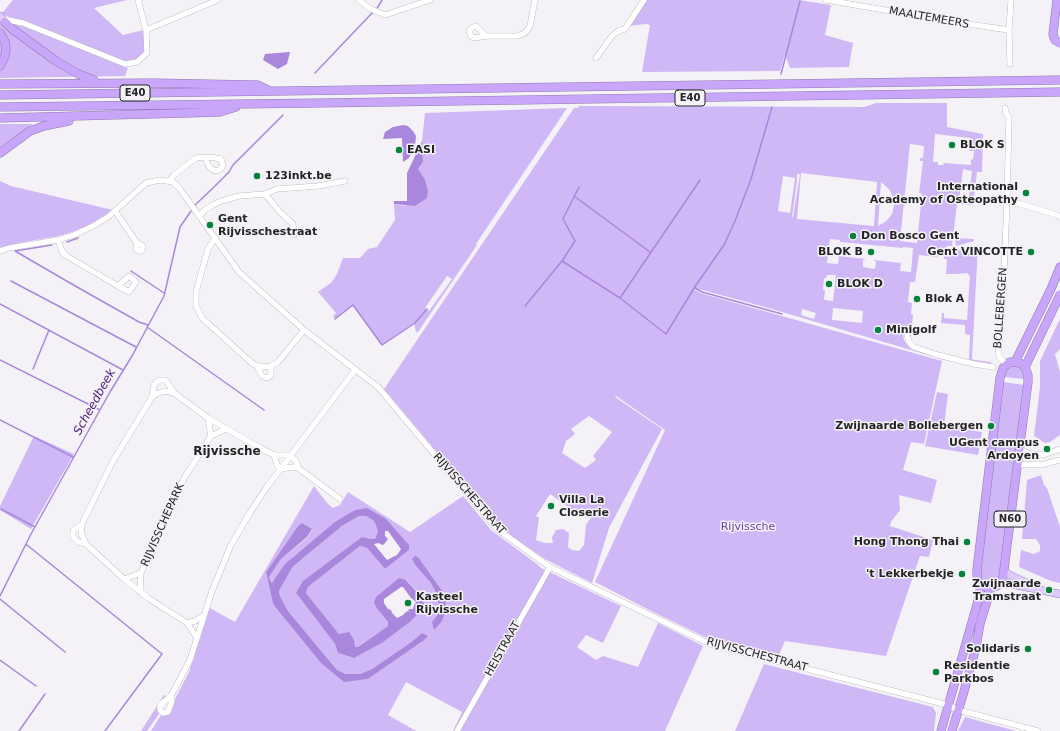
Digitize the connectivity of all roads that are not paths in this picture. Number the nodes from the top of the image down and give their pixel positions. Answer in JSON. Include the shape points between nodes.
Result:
{"nodes":[{"id":1,"x":138,"y":0,"type":"edge"},
{"id":2,"x":218,"y":0,"type":"edge"},
{"id":3,"x":359,"y":0,"type":"edge"},
{"id":4,"x":430,"y":0,"type":"edge"},
{"id":5,"x":535,"y":0,"type":"edge"},
{"id":6,"x":644,"y":0,"type":"edge"},
{"id":7,"x":826,"y":0,"type":"edge"},
{"id":8,"x":1011,"y":0,"type":"edge"},
{"id":9,"x":1057,"y":0,"type":"edge"},
{"id":10,"x":2,"y":19,"type":"edge"},
{"id":11,"x":146,"y":30,"type":"junction"},
{"id":12,"x":1009,"y":30,"type":"junction"},
{"id":13,"x":0,"y":33,"type":"edge"},
{"id":14,"x":486,"y":36,"type":"dead end"},
{"id":15,"x":1060,"y":43,"type":"edge"},
{"id":16,"x":596,"y":58,"type":"dead end"},
{"id":17,"x":1010,"y":64,"type":"dead end"},
{"id":18,"x":0,"y":66,"type":"edge"},
{"id":19,"x":1060,"y":80,"type":"edge"},
{"id":20,"x":102,"y":83,"type":"junction"},
{"id":21,"x":0,"y":84,"type":"edge"},
{"id":22,"x":271,"y":92,"type":"junction"},
{"id":23,"x":1060,"y":92,"type":"edge"},
{"id":24,"x":0,"y":95,"type":"edge"},
{"id":25,"x":249,"y":104,"type":"junction"},
{"id":26,"x":0,"y":107,"type":"edge"},
{"id":27,"x":1005,"y":108,"type":"dead end"},
{"id":28,"x":95,"y":116,"type":"junction"},
{"id":29,"x":0,"y":118,"type":"edge"},
{"id":30,"x":0,"y":153,"type":"edge"},
{"id":31,"x":206,"y":158,"type":"dead end"},
{"id":32,"x":169,"y":181,"type":"junction"},
{"id":33,"x":345,"y":181,"type":"dead end"},
{"id":34,"x":265,"y":194,"type":"junction"},
{"id":35,"x":1007,"y":200,"type":"junction"},
{"id":36,"x":116,"y":211,"type":"junction"},
{"id":37,"x":199,"y":216,"type":"junction"},
{"id":38,"x":1060,"y":217,"type":"edge"},
{"id":39,"x":294,"y":235,"type":"dead end"},
{"id":40,"x":215,"y":238,"type":"junction"},
{"id":41,"x":58,"y":240,"type":"junction"},
{"id":42,"x":137,"y":243,"type":"dead end"},
{"id":43,"x":0,"y":252,"type":"edge"},
{"id":44,"x":1060,"y":267,"type":"edge"},
{"id":45,"x":118,"y":286,"type":"dead end"},
{"id":46,"x":1060,"y":294,"type":"edge"},
{"id":47,"x":304,"y":330,"type":"junction"},
{"id":48,"x":907,"y":335,"type":"dead end"},
{"id":49,"x":1015,"y":362,"type":"junction"},
{"id":50,"x":1006,"y":365,"type":"junction"},
{"id":51,"x":257,"y":366,"type":"junction"},
{"id":52,"x":271,"y":366,"type":"junction"},
{"id":53,"x":993,"y":367,"type":"dead end"},
{"id":54,"x":1025,"y":367,"type":"junction"},
{"id":55,"x":355,"y":370,"type":"junction"},
{"id":56,"x":174,"y":393,"type":"junction"},
{"id":57,"x":152,"y":397,"type":"junction"},
{"id":58,"x":208,"y":418,"type":"junction"},
{"id":59,"x":226,"y":429,"type":"junction"},
{"id":60,"x":211,"y":436,"type":"junction"},
{"id":61,"x":1019,"y":448,"type":"junction"},
{"id":62,"x":1060,"y":449,"type":"edge"},
{"id":63,"x":274,"y":455,"type":"junction"},
{"id":64,"x":290,"y":455,"type":"junction"},
{"id":65,"x":1060,"y":460,"type":"edge"},
{"id":66,"x":1016,"y":467,"type":"junction"},
{"id":67,"x":298,"y":468,"type":"junction"},
{"id":68,"x":280,"y":469,"type":"junction"},
{"id":69,"x":340,"y":499,"type":"dead end"},
{"id":70,"x":550,"y":567,"type":"junction"},
{"id":71,"x":1004,"y":571,"type":"junction"},
{"id":72,"x":141,"y":573,"type":"junction"},
{"id":73,"x":124,"y":579,"type":"junction"},
{"id":74,"x":1001,"y":582,"type":"junction"},
{"id":75,"x":980,"y":584,"type":"junction"},
{"id":76,"x":991,"y":588,"type":"junction"},
{"id":77,"x":1040,"y":589,"type":"junction"},
{"id":78,"x":140,"y":592,"type":"junction"},
{"id":79,"x":1060,"y":594,"type":"edge"},
{"id":80,"x":204,"y":615,"type":"junction"},
{"id":81,"x":187,"y":623,"type":"junction"},
{"id":82,"x":197,"y":638,"type":"junction"},
{"id":83,"x":172,"y":696,"type":"dead end"},
{"id":84,"x":948,"y":705,"type":"junction"},
{"id":85,"x":958,"y":710,"type":"junction"},
{"id":86,"x":457,"y":731,"type":"edge"},
{"id":87,"x":941,"y":731,"type":"edge"},
{"id":88,"x":952,"y":731,"type":"edge"},
{"id":89,"x":1038,"y":731,"type":"edge"}],
"edges":[{"from":1,"to":11,"type":"street"},
{"from":2,"to":11,"type":"street"},
{"from":3,"to":4,"type":"street","via":[[385,15]]},
{"from":5,"to":14,"type":"street","via":[[530,26],[525,33],[517,36]]},
{"from":6,"to":16,"type":"street","via":[[625,29],[612,36]]},
{"from":7,"to":12,"type":"street","name":"MAALTEMEERS"},
{"from":8,"to":12,"type":"street"},
{"from":9,"to":15,"type":"highway","via":[[1053,34]]},
{"from":10,"to":11,"type":"street","via":[[23,23],[125,64],[137,62],[147,53]]},
{"from":10,"to":20,"type":"highway","via":[[69,70]]},
{"from":12,"to":17,"type":"street"},
{"from":13,"to":18,"type":"highway","via":[[6,49]]},
{"from":19,"to":22,"type":"highway","number":"E40"},
{"from":20,"to":21,"type":"highway"},
{"from":20,"to":22,"type":"highway","via":[[258,85]]},
{"from":22,"to":24,"type":"highway","number":"E40"},
{"from":23,"to":25,"type":"highway","number":"E40"},
{"from":25,"to":26,"type":"highway","number":"E40"},
{"from":25,"to":28,"type":"highway","via":[[220,112]]},
{"from":27,"to":35,"type":"street","name":"BOLLEBERGEN","via":[[1009,117]]},
{"from":28,"to":29,"type":"highway"},
{"from":28,"to":30,"type":"highway","via":[[44,126],[30,132]]},
{"from":31,"to":32,"type":"street","via":[[196,158]]},
{"from":32,"to":36,"type":"street","via":[[155,180],[146,183]]},
{"from":32,"to":37,"type":"street","name":"RIJVISSCHESTRAAT","via":[[177,185]]},
{"from":33,"to":34,"type":"street","via":[[277,189]]},
{"from":34,"to":37,"type":"street","via":[[239,196],[221,201]]},
{"from":34,"to":39,"type":"street","via":[[294,224]]},
{"from":35,"to":38,"type":"street"},
{"from":35,"to":50,"type":"street","name":"BOLLEBERGEN","via":[[1004,299],[998,354]]},
{"from":36,"to":41,"type":"street","via":[[83,231]]},
{"from":36,"to":42,"type":"street"},
{"from":37,"to":40,"type":"street","name":"RIJVISSCHESTRAAT"},
{"from":40,"to":47,"type":"street","name":"RIJVISSCHESTRAAT","via":[[245,277]]},
{"from":40,"to":51,"type":"street","via":[[208,249],[196,292],[196,306],[202,318]]},
{"from":41,"to":43,"type":"street"},
{"from":41,"to":45,"type":"street","via":[[65,255]]},
{"from":44,"to":49,"type":"highway"},
{"from":46,"to":54,"type":"highway"},
{"from":47,"to":52,"type":"street","via":[[278,362]]},
{"from":47,"to":55,"type":"street","name":"RIJVISSCHESTRAAT"},
{"from":48,"to":53,"type":"street","via":[[914,347]]},
{"from":49,"to":50,"type":"highway"},
{"from":49,"to":54,"type":"highway"},
{"from":50,"to":75,"type":"highway","number":"N60","via":[[1000,378],[977,569]]},
{"from":51,"to":52,"type":"street"},
{"from":51,"to":52,"type":"street","via":[[262,376],[267,378],[271,375]]},
{"from":54,"to":61,"type":"highway","number":"N60","via":[[1028,382]]},
{"from":55,"to":64,"type":"street"},
{"from":55,"to":70,"type":"street","name":"RIJVISSCHESTRAAT","via":[[378,387],[497,528]]},
{"from":56,"to":57,"type":"street","via":[[165,391]]},
{"from":56,"to":57,"type":"street","via":[[165,380],[159,380],[154,385]]},
{"from":56,"to":58,"type":"street"},
{"from":57,"to":73,"type":"street","via":[[113,461],[82,524],[81,533],[86,544]]},
{"from":58,"to":59,"type":"street"},
{"from":58,"to":60,"type":"street"},
{"from":59,"to":60,"type":"street"},
{"from":59,"to":63,"type":"street"},
{"from":60,"to":72,"type":"street","name":"RIJVISSCHEPARK","via":[[172,500]]},
{"from":61,"to":62,"type":"street","via":[[1027,453],[1040,455]]},
{"from":61,"to":66,"type":"highway","number":"N60"},
{"from":63,"to":64,"type":"street"},
{"from":63,"to":68,"type":"street"},
{"from":64,"to":67,"type":"street"},
{"from":64,"to":68,"type":"street"},
{"from":65,"to":66,"type":"street"},
{"from":66,"to":71,"type":"highway","number":"N60"},
{"from":67,"to":68,"type":"street"},
{"from":67,"to":69,"type":"street"},
{"from":68,"to":80,"type":"street","via":[[251,511],[232,545]]},
{"from":70,"to":84,"type":"street","name":"RIJVISSCHESTRAAT","via":[[710,644]]},
{"from":70,"to":86,"type":"street","name":"HEISTRAAT"},
{"from":71,"to":74,"type":"highway","number":"N60"},
{"from":71,"to":77,"type":"main road"},
{"from":72,"to":73,"type":"street","name":"RIJVISSCHEPARK"},
{"from":72,"to":78,"type":"street","name":"RIJVISSCHEPARK"},
{"from":73,"to":78,"type":"street"},
{"from":74,"to":76,"type":"highway"},
{"from":74,"to":77,"type":"main road"},
{"from":75,"to":76,"type":"highway"},
{"from":75,"to":84,"type":"highway","number":"N60","via":[[980,594]]},
{"from":76,"to":85,"type":"highway"},
{"from":77,"to":79,"type":"main road"},
{"from":78,"to":81,"type":"street"},
{"from":80,"to":81,"type":"street"},
{"from":80,"to":82,"type":"street"},
{"from":81,"to":82,"type":"street"},
{"from":82,"to":83,"type":"street","via":[[190,660]]},
{"from":84,"to":85,"type":"street","name":"RIJVISSCHESTRAAT"},
{"from":84,"to":87,"type":"highway","number":"N60"},
{"from":85,"to":88,"type":"highway"},
{"from":85,"to":89,"type":"street","name":"RIJVISSCHESTRAAT"}]}
